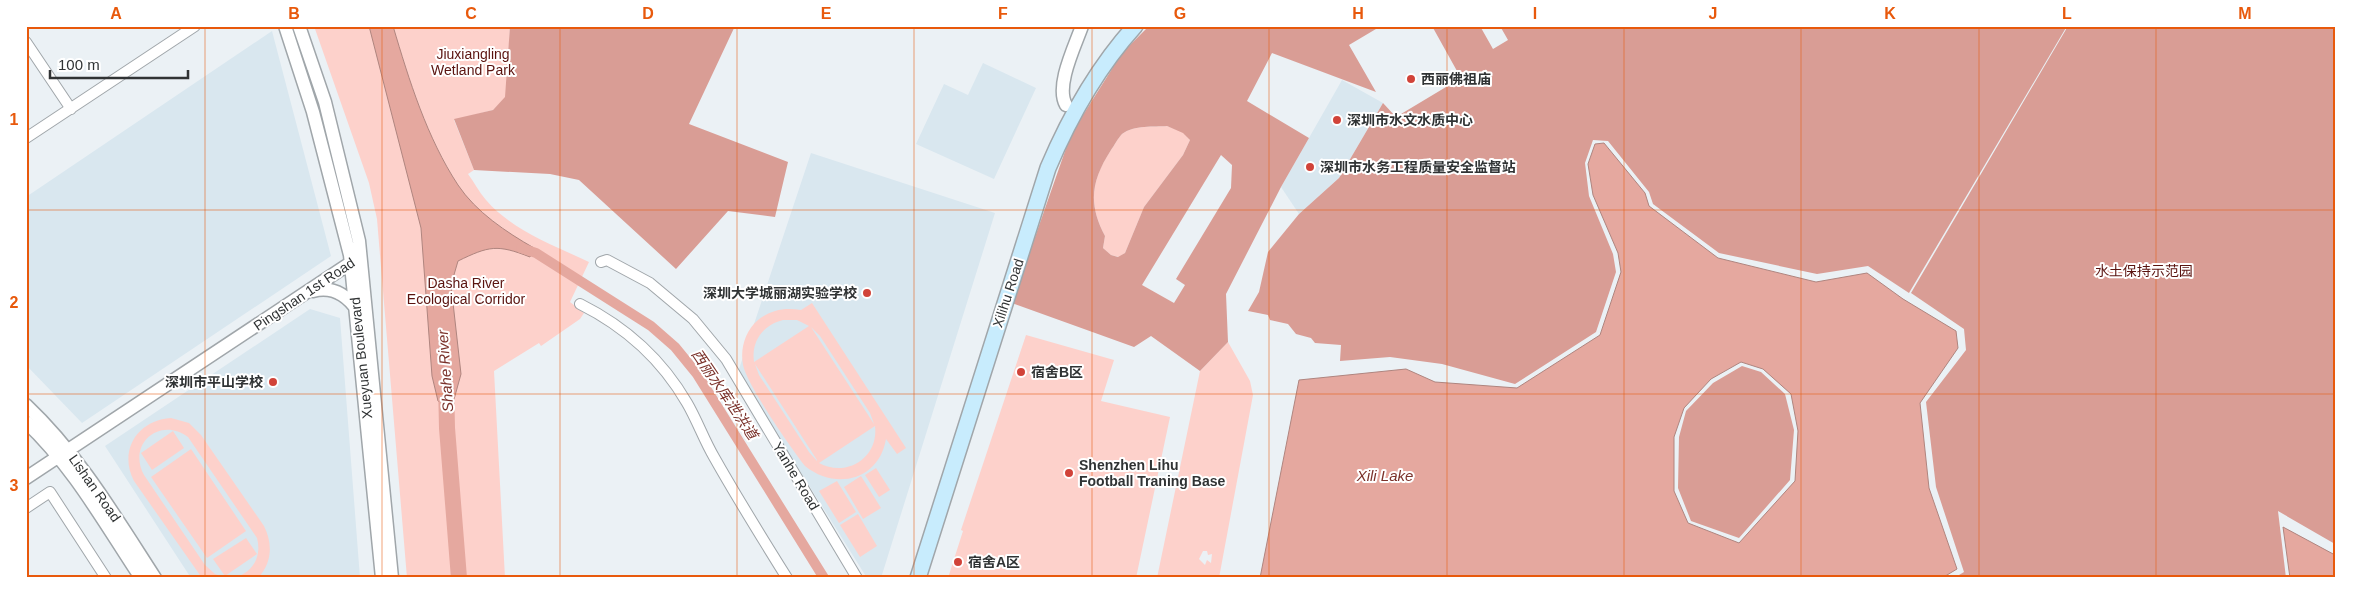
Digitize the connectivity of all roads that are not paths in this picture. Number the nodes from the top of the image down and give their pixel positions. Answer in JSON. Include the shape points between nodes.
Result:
{"nodes":[{"id":1,"x":195,"y":26,"type":"edge"},
{"id":2,"x":286,"y":26,"type":"edge"},
{"id":3,"x":300,"y":26,"type":"edge"},
{"id":4,"x":1082,"y":26,"type":"edge"},
{"id":5,"x":1122,"y":26,"type":"edge"},
{"id":6,"x":1135,"y":26,"type":"edge"},
{"id":7,"x":26,"y":42,"type":"edge"},
{"id":8,"x":1066,"y":105,"type":"junction"},
{"id":9,"x":70,"y":109,"type":"junction"},
{"id":10,"x":26,"y":138,"type":"edge"},
{"id":11,"x":354,"y":257,"type":"junction"},
{"id":12,"x":602,"y":262,"type":"dead end"},
{"id":13,"x":306,"y":293,"type":"junction"},
{"id":14,"x":580,"y":304,"type":"dead end"},
{"id":15,"x":357,"y":310,"type":"junction"},
{"id":16,"x":26,"y":405,"type":"edge"},
{"id":17,"x":26,"y":422,"type":"edge"},
{"id":18,"x":61,"y":450,"type":"junction"},
{"id":19,"x":26,"y":468,"type":"edge"},
{"id":20,"x":26,"y":478,"type":"edge"},
{"id":21,"x":26,"y":508,"type":"edge"},
{"id":22,"x":106,"y":578,"type":"edge"},
{"id":23,"x":141,"y":578,"type":"edge"},
{"id":24,"x":156,"y":578,"type":"edge"},
{"id":25,"x":382,"y":578,"type":"edge"},
{"id":26,"x":392,"y":578,"type":"edge"},
{"id":27,"x":786,"y":578,"type":"edge"},
{"id":28,"x":857,"y":578,"type":"edge"},
{"id":29,"x":908,"y":578,"type":"edge"},
{"id":30,"x":918,"y":578,"type":"edge"}],
"edges":[{"from":1,"to":9,"type":"street"},
{"from":2,"to":11,"type":"street","name":"Xueyuan Boulevard","via":[[314,112]]},
{"from":3,"to":11,"type":"street","name":"Xueyuan Boulevard","via":[[334,135],[356,225]]},
{"from":4,"to":8,"type":"street","via":[[1065,74],[1062,93]]},
{"from":5,"to":8,"type":"main road","name":"Xilihu Road","via":[[1083,76]]},
{"from":6,"to":30,"type":"main road","name":"Xilihu Road","via":[[1092,81],[1068,122],[1048,168]]},
{"from":7,"to":9,"type":"street"},
{"from":8,"to":29,"type":"main road","name":"Xilihu Road","via":[[1038,165]]},
{"from":9,"to":10,"type":"street"},
{"from":11,"to":13,"type":"street","name":"Pingshan 1st Road"},
{"from":11,"to":15,"type":"street","name":"Xueyuan Boulevard"},
{"from":11,"to":18,"type":"street","name":"Pingshan 1st Road"},
{"from":11,"to":26,"type":"street","name":"Xueyuan Boulevard"},
{"from":12,"to":28,"type":"street","name":"Yanhe Road","via":[[607,260],[650,283],[693,318],[726,359]]},
{"from":13,"to":15,"type":"street","via":[[321,289],[336,292],[348,298]]},
{"from":13,"to":18,"type":"street","name":"Pingshan 1st Road"},
{"from":14,"to":27,"type":"street","via":[[629,333],[670,377]]},
{"from":15,"to":25,"type":"street","name":"Xueyuan Boulevard"},
{"from":16,"to":18,"type":"street","name":"Lishan Road"},
{"from":17,"to":18,"type":"street","name":"Lishan Road"},
{"from":18,"to":19,"type":"street","name":"Pingshan 1st Road"},
{"from":18,"to":20,"type":"street","name":"Pingshan 1st Road"},
{"from":18,"to":23,"type":"street","name":"Lishan Road"},
{"from":18,"to":24,"type":"street","name":"Lishan Road"},
{"from":21,"to":22,"type":"street","via":[[50,492]]}]}
